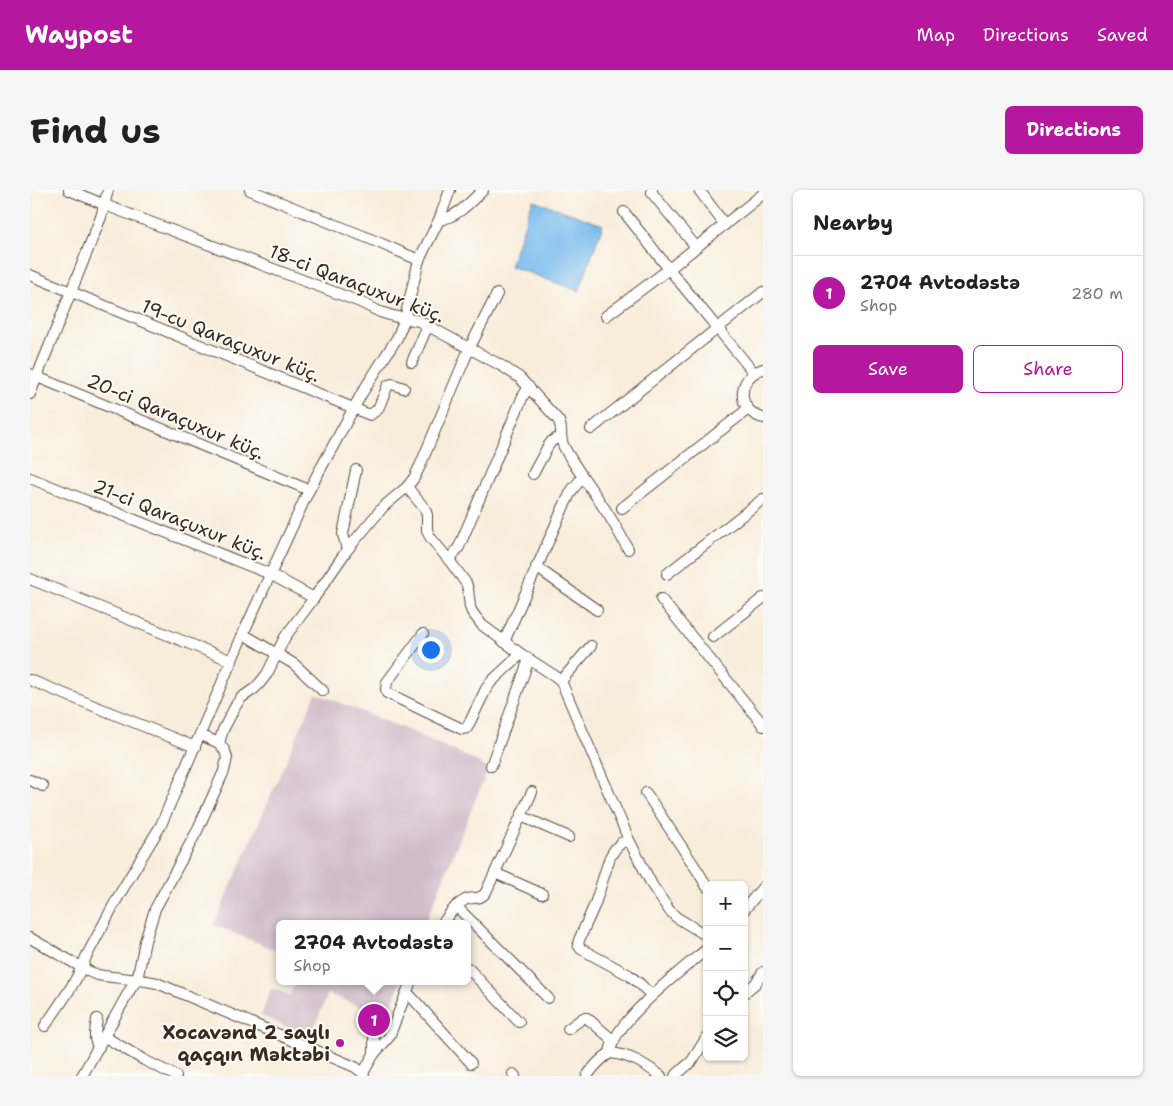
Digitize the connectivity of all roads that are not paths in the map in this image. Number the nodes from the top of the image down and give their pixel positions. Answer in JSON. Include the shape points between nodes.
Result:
{"nodes":[{"id":1,"x":69,"y":190,"type":"edge"},
{"id":2,"x":108,"y":190,"type":"edge"},
{"id":3,"x":250,"y":190,"type":"edge"},
{"id":4,"x":450,"y":190,"type":"edge"},
{"id":5,"x":483,"y":190,"type":"edge"},
{"id":6,"x":652,"y":190,"type":"edge"},
{"id":7,"x":699,"y":190,"type":"edge"},
{"id":8,"x":763,"y":194,"type":"edge"},
{"id":9,"x":104,"y":205,"type":"junction"},
{"id":10,"x":624,"y":212,"type":"dead end"},
{"id":11,"x":439,"y":220,"type":"junction"},
{"id":12,"x":725,"y":225,"type":"junction"},
{"id":13,"x":696,"y":247,"type":"junction"},
{"id":14,"x":419,"y":260,"type":"junction"},
{"id":15,"x":669,"y":269,"type":"junction"},
{"id":16,"x":30,"y":275,"type":"edge"},
{"id":17,"x":71,"y":292,"type":"junction"},
{"id":18,"x":763,"y":292,"type":"edge"},
{"id":19,"x":497,"y":294,"type":"dead end"},
{"id":20,"x":606,"y":316,"type":"dead end"},
{"id":21,"x":405,"y":318,"type":"junction"},
{"id":22,"x":428,"y":325,"type":"junction"},
{"id":23,"x":718,"y":328,"type":"junction"},
{"id":24,"x":469,"y":349,"type":"junction"},
{"id":25,"x":412,"y":362,"type":"dead end"},
{"id":26,"x":759,"y":371,"type":"edge"},
{"id":27,"x":34,"y":375,"type":"edge"},
{"id":28,"x":529,"y":386,"type":"junction"},
{"id":29,"x":404,"y":388,"type":"dead end"},
{"id":30,"x":30,"y":394,"type":"edge"},
{"id":31,"x":353,"y":409,"type":"junction"},
{"id":32,"x":748,"y":409,"type":"junction"},
{"id":33,"x":763,"y":418,"type":"edge"},
{"id":34,"x":591,"y":429,"type":"dead end"},
{"id":35,"x":560,"y":436,"type":"junction"},
{"id":36,"x":356,"y":470,"type":"dead end"},
{"id":37,"x":533,"y":474,"type":"dead end"},
{"id":38,"x":30,"y":478,"type":"edge"},
{"id":39,"x":582,"y":478,"type":"junction"},
{"id":40,"x":407,"y":487,"type":"junction"},
{"id":41,"x":309,"y":490,"type":"junction"},
{"id":42,"x":763,"y":499,"type":"edge"},
{"id":43,"x":622,"y":508,"type":"dead end"},
{"id":44,"x":628,"y":549,"type":"dead end"},
{"id":45,"x":347,"y":550,"type":"junction"},
{"id":46,"x":449,"y":560,"type":"junction"},
{"id":47,"x":536,"y":567,"type":"junction"},
{"id":48,"x":270,"y":574,"type":"junction"},
{"id":49,"x":666,"y":574,"type":"dead end"},
{"id":50,"x":30,"y":579,"type":"edge"},
{"id":51,"x":314,"y":598,"type":"junction"},
{"id":52,"x":763,"y":598,"type":"edge"},
{"id":53,"x":662,"y":599,"type":"dead end"},
{"id":54,"x":598,"y":610,"type":"dead end"},
{"id":55,"x":244,"y":634,"type":"junction"},
{"id":56,"x":423,"y":634,"type":"dead end"},
{"id":57,"x":713,"y":637,"type":"dead end"},
{"id":58,"x":504,"y":642,"type":"junction"},
{"id":59,"x":591,"y":646,"type":"dead end"},
{"id":60,"x":277,"y":653,"type":"junction"},
{"id":61,"x":525,"y":657,"type":"junction"},
{"id":62,"x":232,"y":662,"type":"junction"},
{"id":63,"x":30,"y":680,"type":"edge"},
{"id":64,"x":561,"y":681,"type":"junction"},
{"id":65,"x":323,"y":691,"type":"dead end"},
{"id":66,"x":763,"y":726,"type":"edge"},
{"id":67,"x":200,"y":735,"type":"junction"},
{"id":68,"x":219,"y":743,"type":"junction"},
{"id":69,"x":195,"y":747,"type":"junction"},
{"id":70,"x":491,"y":766,"type":"dead end"},
{"id":71,"x":30,"y":780,"type":"edge"},
{"id":72,"x":43,"y":786,"type":"dead end"},
{"id":73,"x":532,"y":792,"type":"dead end"},
{"id":74,"x":646,"y":793,"type":"dead end"},
{"id":75,"x":521,"y":816,"type":"junction"},
{"id":76,"x":569,"y":837,"type":"dead end"},
{"id":77,"x":629,"y":840,"type":"junction"},
{"id":78,"x":495,"y":873,"type":"junction"},
{"id":79,"x":704,"y":881,"type":"edge"},
{"id":80,"x":763,"y":887,"type":"edge"},
{"id":81,"x":542,"y":894,"type":"dead end"},
{"id":82,"x":748,"y":905,"type":"edge"},
{"id":83,"x":456,"y":906,"type":"junction"},
{"id":84,"x":445,"y":920,"type":"edge"},
{"id":85,"x":470,"y":920,"type":"edge"},
{"id":86,"x":471,"y":921,"type":"edge"},
{"id":87,"x":703,"y":934,"type":"edge"},
{"id":88,"x":30,"y":938,"type":"edge"},
{"id":89,"x":703,"y":951,"type":"edge"},
{"id":90,"x":82,"y":967,"type":"junction"},
{"id":91,"x":471,"y":971,"type":"edge"},
{"id":92,"x":763,"y":972,"type":"edge"},
{"id":93,"x":137,"y":980,"type":"junction"},
{"id":94,"x":410,"y":985,"type":"edge"},
{"id":95,"x":748,"y":990,"type":"edge"},
{"id":96,"x":407,"y":992,"type":"junction"},
{"id":97,"x":651,"y":996,"type":"junction"},
{"id":98,"x":548,"y":998,"type":"dead end"},
{"id":99,"x":97,"y":1019,"type":"dead end"},
{"id":100,"x":519,"y":1022,"type":"dead end"},
{"id":101,"x":44,"y":1026,"type":"dead end"},
{"id":102,"x":568,"y":1029,"type":"dead end"},
{"id":103,"x":374,"y":1030,"type":"dead end"},
{"id":104,"x":105,"y":1037,"type":"junction"},
{"id":105,"x":614,"y":1041,"type":"junction"},
{"id":106,"x":703,"y":1043,"type":"edge"},
{"id":107,"x":99,"y":1047,"type":"junction"},
{"id":108,"x":610,"y":1052,"type":"junction"},
{"id":109,"x":374,"y":1054,"type":"junction"},
{"id":110,"x":471,"y":1063,"type":"dead end"},
{"id":111,"x":364,"y":1075,"type":"edge"},
{"id":112,"x":82,"y":1076,"type":"edge"},
{"id":113,"x":176,"y":1076,"type":"edge"},
{"id":114,"x":587,"y":1076,"type":"edge"},
{"id":115,"x":661,"y":1076,"type":"edge"},
{"id":116,"x":676,"y":1076,"type":"edge"}],
"edges":[{"from":1,"to":9,"type":"street","name":"18-ci Qaraçuxur küç."},
{"from":2,"to":9,"type":"street"},
{"from":3,"to":14,"type":"street"},
{"from":4,"to":11,"type":"street"},
{"from":5,"to":11,"type":"street","via":[[459,212]]},
{"from":6,"to":13,"type":"street"},
{"from":7,"to":12,"type":"street"},
{"from":8,"to":12,"type":"street"},
{"from":9,"to":17,"type":"street"},
{"from":9,"to":21,"type":"street","name":"18-ci Qaraçuxur küç.","via":[[380,312]]},
{"from":10,"to":15,"type":"street"},
{"from":11,"to":14,"type":"street"},
{"from":12,"to":13,"type":"street"},
{"from":13,"to":15,"type":"street"},
{"from":14,"to":21,"type":"street"},
{"from":15,"to":20,"type":"street"},
{"from":15,"to":23,"type":"street"},
{"from":16,"to":17,"type":"street","name":"19-cu Qaraçuxur küç."},
{"from":17,"to":27,"type":"street"},
{"from":17,"to":31,"type":"street","name":"19-cu Qaraçuxur küç."},
{"from":18,"to":23,"type":"street"},
{"from":19,"to":24,"type":"street"},
{"from":21,"to":22,"type":"street","name":"18-ci Qaraçuxur küç."},
{"from":21,"to":31,"type":"street","via":[[397,338]]},
{"from":22,"to":24,"type":"street","name":"18-ci Qaraçuxur küç."},
{"from":22,"to":25,"type":"street"},
{"from":23,"to":26,"type":"street"},
{"from":23,"to":34,"type":"street"},
{"from":24,"to":28,"type":"street","name":"18-ci Qaraçuxur küç.","via":[[502,366]]},
{"from":24,"to":40,"type":"street","via":[[420,466]]},
{"from":26,"to":32,"type":"street","via":[[744,385],[744,402]]},
{"from":27,"to":30,"type":"street"},
{"from":27,"to":41,"type":"street","name":"20-ci Qaraçuxur küç."},
{"from":28,"to":35,"type":"street","name":"18-ci Qaraçuxur küç.","via":[[561,424]]},
{"from":28,"to":46,"type":"street"},
{"from":29,"to":31,"type":"street","name":"19-cu Qaraçuxur küç.","via":[[388,385],[378,409],[370,415]]},
{"from":31,"to":41,"type":"street"},
{"from":32,"to":33,"type":"street"},
{"from":32,"to":43,"type":"street"},
{"from":35,"to":37,"type":"street","via":[[548,446]]},
{"from":35,"to":39,"type":"street","name":"18-ci Qaraçuxur küç."},
{"from":36,"to":45,"type":"street","via":[[343,534]]},
{"from":38,"to":48,"type":"street","name":"21-ci Qaraçuxur küç."},
{"from":39,"to":44,"type":"street","name":"18-ci Qaraçuxur küç."},
{"from":39,"to":47,"type":"street","via":[[562,508]]},
{"from":40,"to":45,"type":"street","via":[[383,507]]},
{"from":40,"to":46,"type":"street","via":[[425,510],[430,537]]},
{"from":41,"to":48,"type":"street"},
{"from":42,"to":49,"type":"street"},
{"from":45,"to":51,"type":"street"},
{"from":46,"to":58,"type":"street","via":[[466,583],[472,612],[482,626]]},
{"from":47,"to":54,"type":"street"},
{"from":47,"to":58,"type":"street"},
{"from":48,"to":51,"type":"street","name":"21-ci Qaraçuxur küç."},
{"from":48,"to":55,"type":"street"},
{"from":50,"to":62,"type":"street"},
{"from":51,"to":60,"type":"street"},
{"from":52,"to":57,"type":"street"},
{"from":53,"to":66,"type":"street"},
{"from":55,"to":60,"type":"street"},
{"from":55,"to":62,"type":"street"},
{"from":56,"to":61,"type":"street","via":[[387,682],[387,693],[462,729],[467,728],[491,682]]},
{"from":58,"to":61,"type":"street"},
{"from":59,"to":64,"type":"street"},
{"from":60,"to":65,"type":"street"},
{"from":60,"to":68,"type":"street","via":[[267,674],[236,705]]},
{"from":61,"to":64,"type":"street"},
{"from":61,"to":70,"type":"street"},
{"from":62,"to":67,"type":"street"},
{"from":63,"to":69,"type":"street"},
{"from":64,"to":77,"type":"street"},
{"from":67,"to":68,"type":"street"},
{"from":67,"to":69,"type":"street"},
{"from":68,"to":93,"type":"street","via":[[226,751],[224,771],[197,832],[155,909]]},
{"from":69,"to":90,"type":"street","via":[[161,825],[118,897]]},
{"from":71,"to":72,"type":"street"},
{"from":73,"to":75,"type":"street"},
{"from":74,"to":79,"type":"street"},
{"from":75,"to":76,"type":"street"},
{"from":75,"to":78,"type":"street"},
{"from":77,"to":87,"type":"street","via":[[652,885],[670,910]]},
{"from":77,"to":97,"type":"street","via":[[614,849],[610,857],[578,945],[629,975]]},
{"from":78,"to":81,"type":"street"},
{"from":78,"to":83,"type":"street","via":[[482,898],[470,898]]},
{"from":80,"to":82,"type":"street"},
{"from":83,"to":84,"type":"street"},
{"from":83,"to":85,"type":"street"},
{"from":86,"to":98,"type":"street"},
{"from":88,"to":90,"type":"street"},
{"from":89,"to":97,"type":"street"},
{"from":90,"to":93,"type":"street","via":[[104,976]]},
{"from":90,"to":101,"type":"street"},
{"from":91,"to":100,"type":"street"},
{"from":92,"to":95,"type":"street"},
{"from":93,"to":104,"type":"street"},
{"from":93,"to":111,"type":"street","via":[[156,983],[186,995],[355,1067]]},
{"from":94,"to":96,"type":"street"},
{"from":96,"to":109,"type":"street","via":[[389,1037]]},
{"from":96,"to":110,"type":"street"},
{"from":97,"to":105,"type":"street","via":[[624,1024]]},
{"from":99,"to":107,"type":"street","via":[[94,1038]]},
{"from":102,"to":105,"type":"street","via":[[587,1018]]},
{"from":103,"to":109,"type":"street"},
{"from":104,"to":107,"type":"street"},
{"from":104,"to":113,"type":"street"},
{"from":105,"to":108,"type":"street"},
{"from":106,"to":116,"type":"street","via":[[692,1061]]},
{"from":107,"to":112,"type":"street"},
{"from":108,"to":114,"type":"street"},
{"from":108,"to":115,"type":"street","via":[[634,1059]]},
{"from":109,"to":111,"type":"street"}]}
